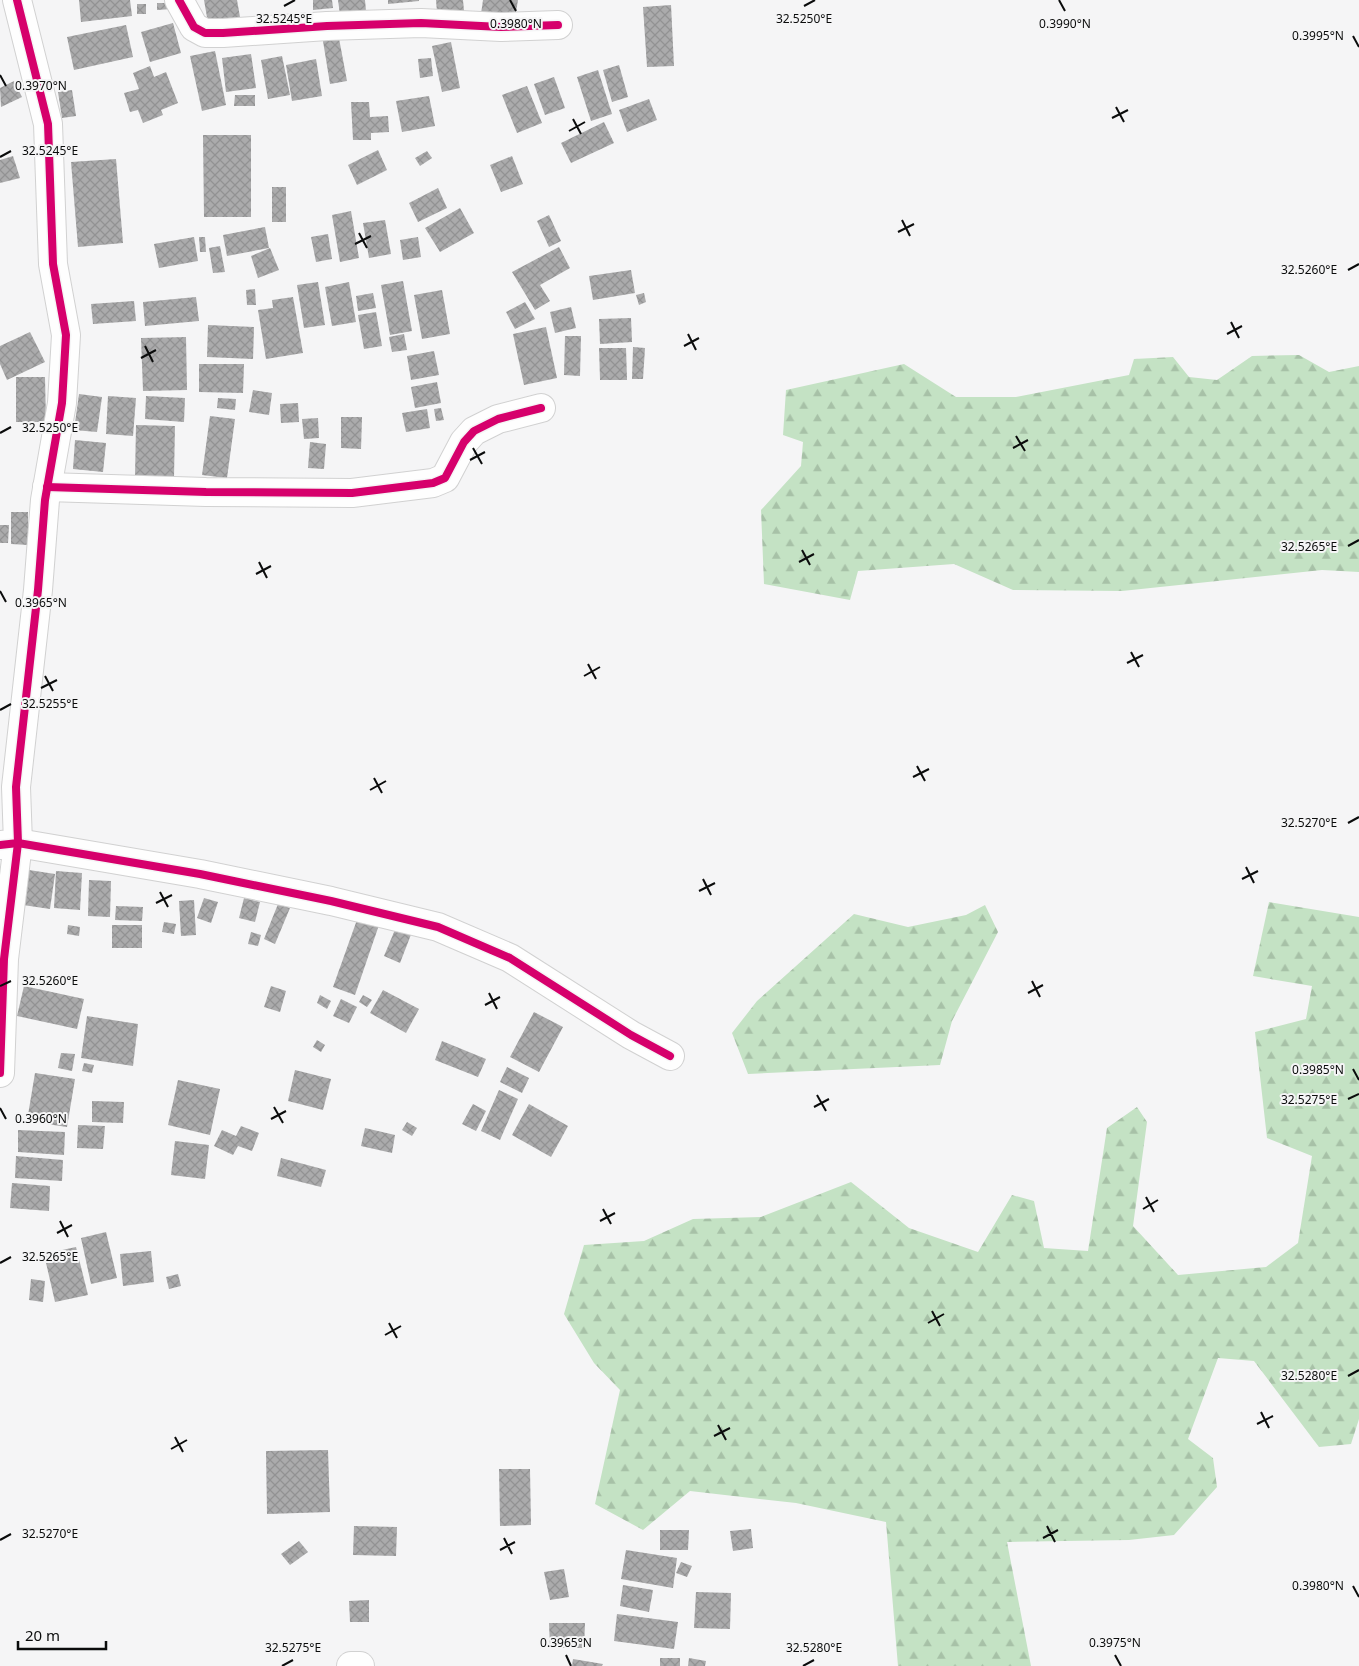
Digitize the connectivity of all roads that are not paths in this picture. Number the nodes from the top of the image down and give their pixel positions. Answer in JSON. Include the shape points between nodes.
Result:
{"nodes":[{"id":1,"x":18,"y":0,"type":"edge"},
{"id":2,"x":179,"y":0,"type":"edge"},
{"id":3,"x":558,"y":25,"type":"dead end"},
{"id":4,"x":541,"y":408,"type":"dead end"},
{"id":5,"x":47,"y":487,"type":"junction"},
{"id":6,"x":9,"y":844,"type":"edge"},
{"id":7,"x":670,"y":1056,"type":"dead end"},
{"id":8,"x":0,"y":1073,"type":"edge"},
{"id":9,"x":351,"y":1666,"type":"edge"},
{"id":10,"x":360,"y":1666,"type":"edge"}],
"edges":[{"from":1,"to":5,"type":"street","via":[[48,124],[53,264],[66,335],[62,403]]},
{"from":2,"to":3,"type":"street","via":[[194,27],[205,33],[421,22],[501,27]]},
{"from":4,"to":5,"type":"street","via":[[498,419],[474,431],[464,442],[445,478],[434,483],[352,493]]},
{"from":5,"to":6,"type":"street"},
{"from":6,"to":7,"type":"street","via":[[210,876],[438,927],[510,958]]},
{"from":6,"to":8,"type":"street"},
{"from":9,"to":10,"type":"street"}]}
